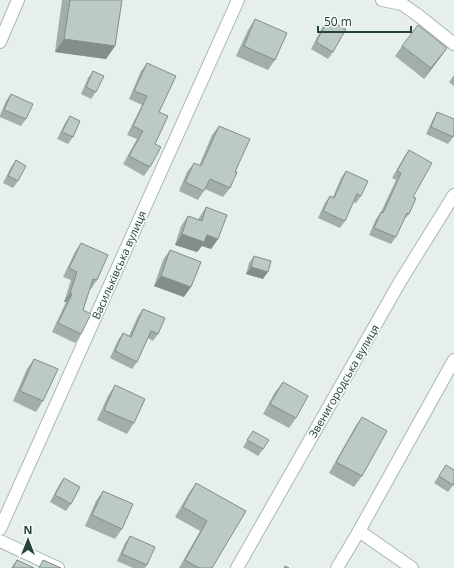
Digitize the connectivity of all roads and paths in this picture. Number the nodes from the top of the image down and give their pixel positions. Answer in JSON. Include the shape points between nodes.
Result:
{"nodes":[{"id":1,"x":18,"y":0,"type":"edge"},
{"id":2,"x":238,"y":0,"type":"edge"},
{"id":3,"x":382,"y":0,"type":"edge"},
{"id":4,"x":2,"y":29,"type":"edge"},
{"id":5,"x":0,"y":42,"type":"edge"},
{"id":6,"x":454,"y":44,"type":"edge"},
{"id":7,"x":454,"y":195,"type":"edge"},
{"id":8,"x":454,"y":360,"type":"edge"},
{"id":9,"x":0,"y":529,"type":"edge"},
{"id":10,"x":359,"y":531,"type":"junction"},
{"id":11,"x":0,"y":541,"type":"edge"},
{"id":12,"x":58,"y":568,"type":"edge"},
{"id":13,"x":238,"y":568,"type":"edge"},
{"id":14,"x":337,"y":568,"type":"edge"},
{"id":15,"x":412,"y":568,"type":"edge"}],
"edges":[{"from":1,"to":4,"type":"street"},
{"from":2,"to":9,"type":"street","name":"Васильківська вулиця"},
{"from":3,"to":6,"type":"street","via":[[402,4]]},
{"from":4,"to":5,"type":"street"},
{"from":7,"to":13,"type":"street","name":"Звенигородська вулиця","via":[[401,280]]},
{"from":8,"to":10,"type":"street"},
{"from":10,"to":14,"type":"street"},
{"from":10,"to":15,"type":"street"},
{"from":11,"to":12,"type":"street"}]}
